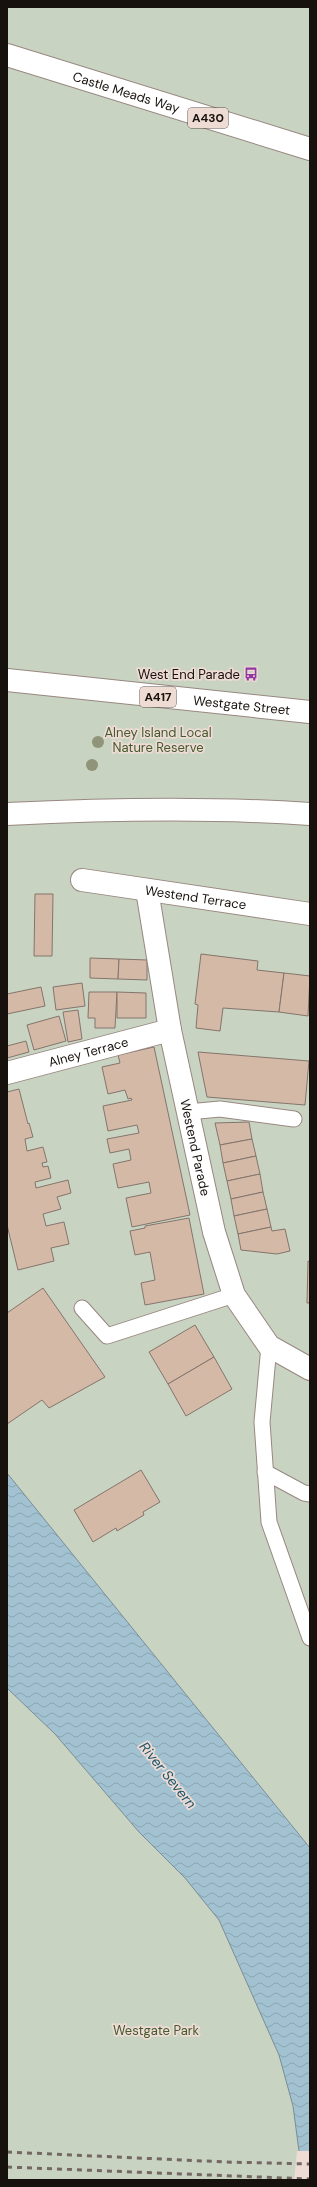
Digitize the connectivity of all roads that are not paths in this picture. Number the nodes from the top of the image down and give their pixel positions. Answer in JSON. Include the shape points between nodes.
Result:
{"nodes":[{"id":1,"x":7,"y":55,"type":"edge"},
{"id":2,"x":304,"y":150,"type":"edge"},
{"id":3,"x":7,"y":680,"type":"edge"},
{"id":4,"x":310,"y":712,"type":"edge"},
{"id":5,"x":7,"y":814,"type":"edge"},
{"id":6,"x":310,"y":814,"type":"edge"},
{"id":7,"x":82,"y":880,"type":"dead end"},
{"id":8,"x":147,"y":890,"type":"junction"},
{"id":9,"x":310,"y":914,"type":"edge"},
{"id":10,"x":170,"y":1030,"type":"junction"},
{"id":11,"x":7,"y":1073,"type":"edge"},
{"id":12,"x":188,"y":1112,"type":"junction"},
{"id":13,"x":294,"y":1119,"type":"dead end"},
{"id":14,"x":234,"y":1295,"type":"junction"},
{"id":15,"x":82,"y":1308,"type":"dead end"},
{"id":16,"x":269,"y":1346,"type":"junction"},
{"id":17,"x":310,"y":1369,"type":"edge"},
{"id":18,"x":265,"y":1472,"type":"junction"},
{"id":19,"x":310,"y":1494,"type":"edge"},
{"id":20,"x":310,"y":1638,"type":"edge"}],
"edges":[{"from":1,"to":2,"type":"street","name":"Castle Meads Way","number":"A430"},
{"from":3,"to":4,"type":"street","name":"Westgate Street","number":"A417"},
{"from":5,"to":6,"type":"street","via":[[152,810]]},
{"from":7,"to":8,"type":"street","name":"Westend Terrace"},
{"from":8,"to":9,"type":"street","name":"Westend Terrace"},
{"from":8,"to":10,"type":"street","name":"Westend Parade"},
{"from":10,"to":11,"type":"street","name":"Alney Terrace"},
{"from":10,"to":12,"type":"street","name":"Westend Parade"},
{"from":12,"to":13,"type":"lane","via":[[220,1109]]},
{"from":12,"to":14,"type":"street","name":"Westend Parade","via":[[214,1232]]},
{"from":14,"to":15,"type":"lane","via":[[107,1336]]},
{"from":14,"to":16,"type":"street","name":"Westend Parade"},
{"from":16,"to":17,"type":"street","name":"Westend Parade"},
{"from":16,"to":18,"type":"lane","via":[[262,1422]]},
{"from":18,"to":19,"type":"lane"},
{"from":18,"to":20,"type":"lane","via":[[269,1522]]}]}
